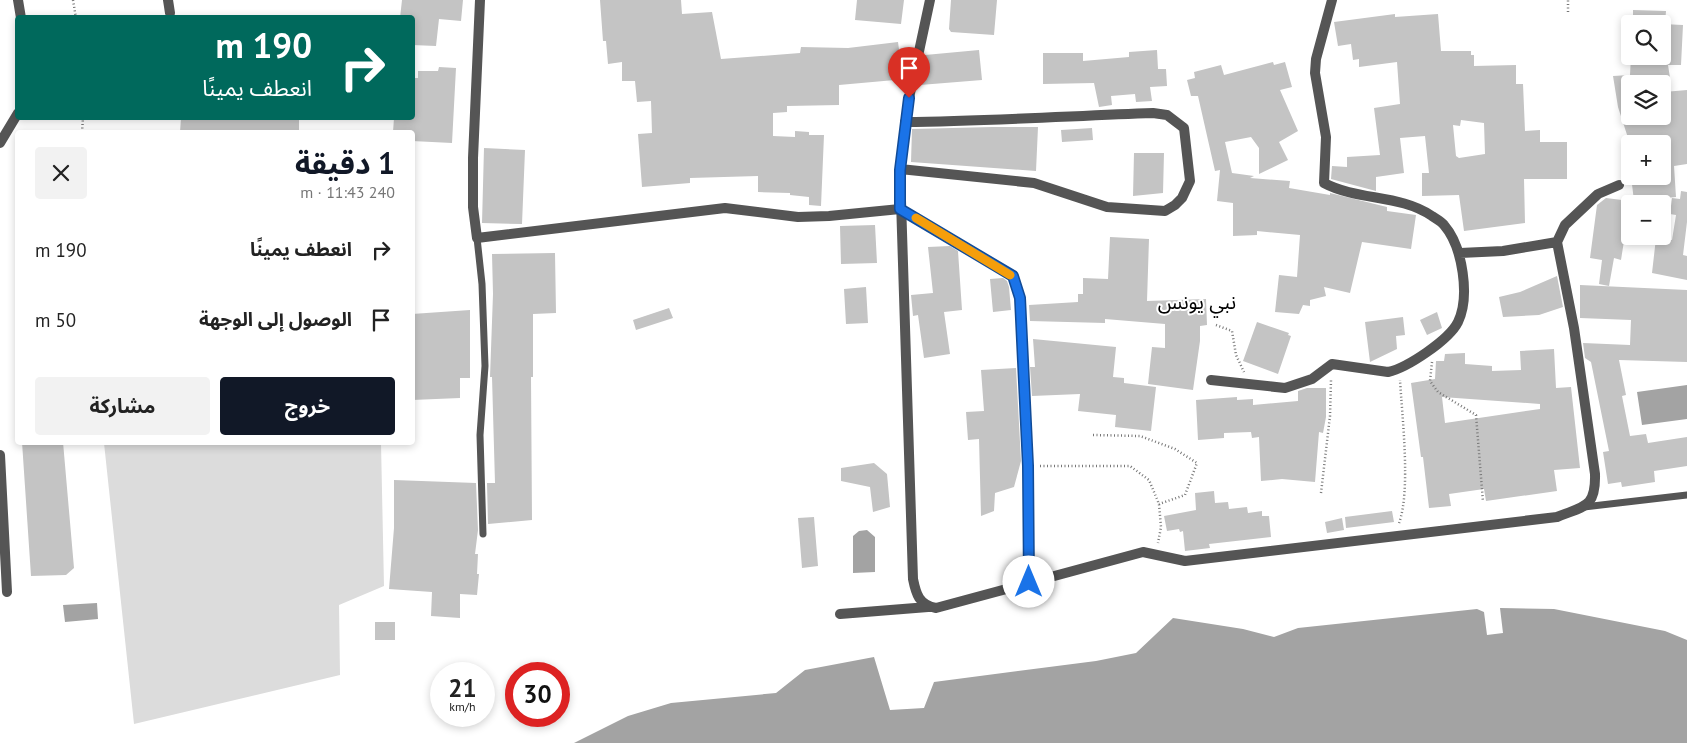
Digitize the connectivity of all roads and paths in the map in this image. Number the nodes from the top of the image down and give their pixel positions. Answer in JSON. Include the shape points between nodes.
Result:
{"nodes":[{"id":1,"x":18,"y":0,"type":"edge"},
{"id":2,"x":73,"y":0,"type":"edge"},
{"id":3,"x":168,"y":0,"type":"edge"},
{"id":4,"x":480,"y":0,"type":"edge"},
{"id":5,"x":930,"y":0,"type":"edge"},
{"id":6,"x":1332,"y":0,"type":"edge"},
{"id":7,"x":1568,"y":0,"type":"edge"},
{"id":8,"x":1568,"y":12,"type":"dead end"},
{"id":9,"x":170,"y":14,"type":"dead end"},
{"id":10,"x":20,"y":15,"type":"edge"},
{"id":11,"x":76,"y":15,"type":"edge"},
{"id":12,"x":15,"y":118,"type":"edge"},
{"id":13,"x":905,"y":122,"type":"junction"},
{"id":14,"x":2,"y":138,"type":"edge"},
{"id":15,"x":900,"y":170,"type":"junction"},
{"id":16,"x":1618,"y":185,"type":"dead end"},
{"id":17,"x":900,"y":209,"type":"junction"},
{"id":18,"x":477,"y":238,"type":"junction"},
{"id":19,"x":1557,"y":242,"type":"junction"},
{"id":20,"x":1460,"y":253,"type":"junction"},
{"id":21,"x":1216,"y":325,"type":"dead end"},
{"id":22,"x":1429,"y":349,"type":"junction"},
{"id":23,"x":1332,"y":364,"type":"junction"},
{"id":24,"x":1396,"y":370,"type":"junction"},
{"id":25,"x":1212,"y":380,"type":"dead end"},
{"id":26,"x":1234,"y":383,"type":"junction"},
{"id":27,"x":1093,"y":435,"type":"dead end"},
{"id":28,"x":0,"y":455,"type":"edge"},
{"id":29,"x":1028,"y":466,"type":"junction"},
{"id":30,"x":1321,"y":493,"type":"dead end"},
{"id":31,"x":1687,"y":495,"type":"edge"},
{"id":32,"x":1483,"y":502,"type":"dead end"},
{"id":33,"x":1159,"y":504,"type":"junction"},
{"id":34,"x":1583,"y":507,"type":"junction"},
{"id":35,"x":483,"y":534,"type":"dead end"},
{"id":36,"x":1394,"y":536,"type":"junction"},
{"id":37,"x":1143,"y":552,"type":"junction"},
{"id":38,"x":1029,"y":582,"type":"junction"},
{"id":39,"x":8,"y":592,"type":"dead end"},
{"id":40,"x":928,"y":607,"type":"junction"},
{"id":41,"x":840,"y":614,"type":"dead end"}],
"edges":[{"from":1,"to":10,"type":"street"},
{"from":2,"to":11,"type":"path"},
{"from":3,"to":9,"type":"street"},
{"from":4,"to":18,"type":"street","via":[[473,158]]},
{"from":5,"to":13,"type":"street"},
{"from":6,"to":20,"type":"street","via":[[1315,73],[1326,137],[1324,183],[1339,191],[1406,204],[1430,214],[1444,225]]},
{"from":7,"to":8,"type":"path"},
{"from":12,"to":14,"type":"street"},
{"from":13,"to":15,"type":"street"},
{"from":13,"to":15,"type":"street","via":[[1144,113],[1167,115],[1184,128],[1190,181],[1182,198],[1165,211],[1107,207],[1034,183]]},
{"from":15,"to":17,"type":"street"},
{"from":16,"to":19,"type":"street","via":[[1598,194],[1565,225]]},
{"from":17,"to":18,"type":"street","via":[[798,217],[725,208]]},
{"from":17,"to":29,"type":"street","via":[[1013,276],[1020,298]]},
{"from":17,"to":40,"type":"street","via":[[906,308],[913,579],[918,599]]},
{"from":18,"to":35,"type":"lane","via":[[485,366],[480,435]]},
{"from":19,"to":20,"type":"street","via":[[1504,252]]},
{"from":19,"to":34,"type":"street","via":[[1574,328],[1595,474],[1596,492]]},
{"from":20,"to":22,"type":"street","via":[[1463,270],[1460,317],[1452,331]]},
{"from":21,"to":26,"type":"path","via":[[1232,331],[1236,355],[1244,372]]},
{"from":22,"to":24,"type":"street"},
{"from":22,"to":32,"type":"path","via":[[1433,360],[1430,381],[1438,392],[1476,415]]},
{"from":23,"to":24,"type":"street","via":[[1388,372]]},
{"from":23,"to":26,"type":"street","via":[[1312,379],[1285,388]]},
{"from":23,"to":30,"type":"path"},
{"from":24,"to":36,"type":"path","via":[[1400,377],[1403,436],[1403,511]]},
{"from":25,"to":26,"type":"street"},
{"from":27,"to":33,"type":"path","via":[[1140,436],[1175,449],[1198,463],[1185,495]]},
{"from":28,"to":39,"type":"street"},
{"from":29,"to":33,"type":"path","via":[[1130,466],[1149,480]]},
{"from":29,"to":38,"type":"street"},
{"from":31,"to":34,"type":"lane"},
{"from":33,"to":37,"type":"path","via":[[1161,527],[1157,547]]},
{"from":34,"to":36,"type":"street","via":[[1557,517]]},
{"from":36,"to":37,"type":"street","via":[[1185,561]]},
{"from":37,"to":38,"type":"street"},
{"from":38,"to":40,"type":"street","via":[[936,608]]},
{"from":40,"to":41,"type":"street"}]}
